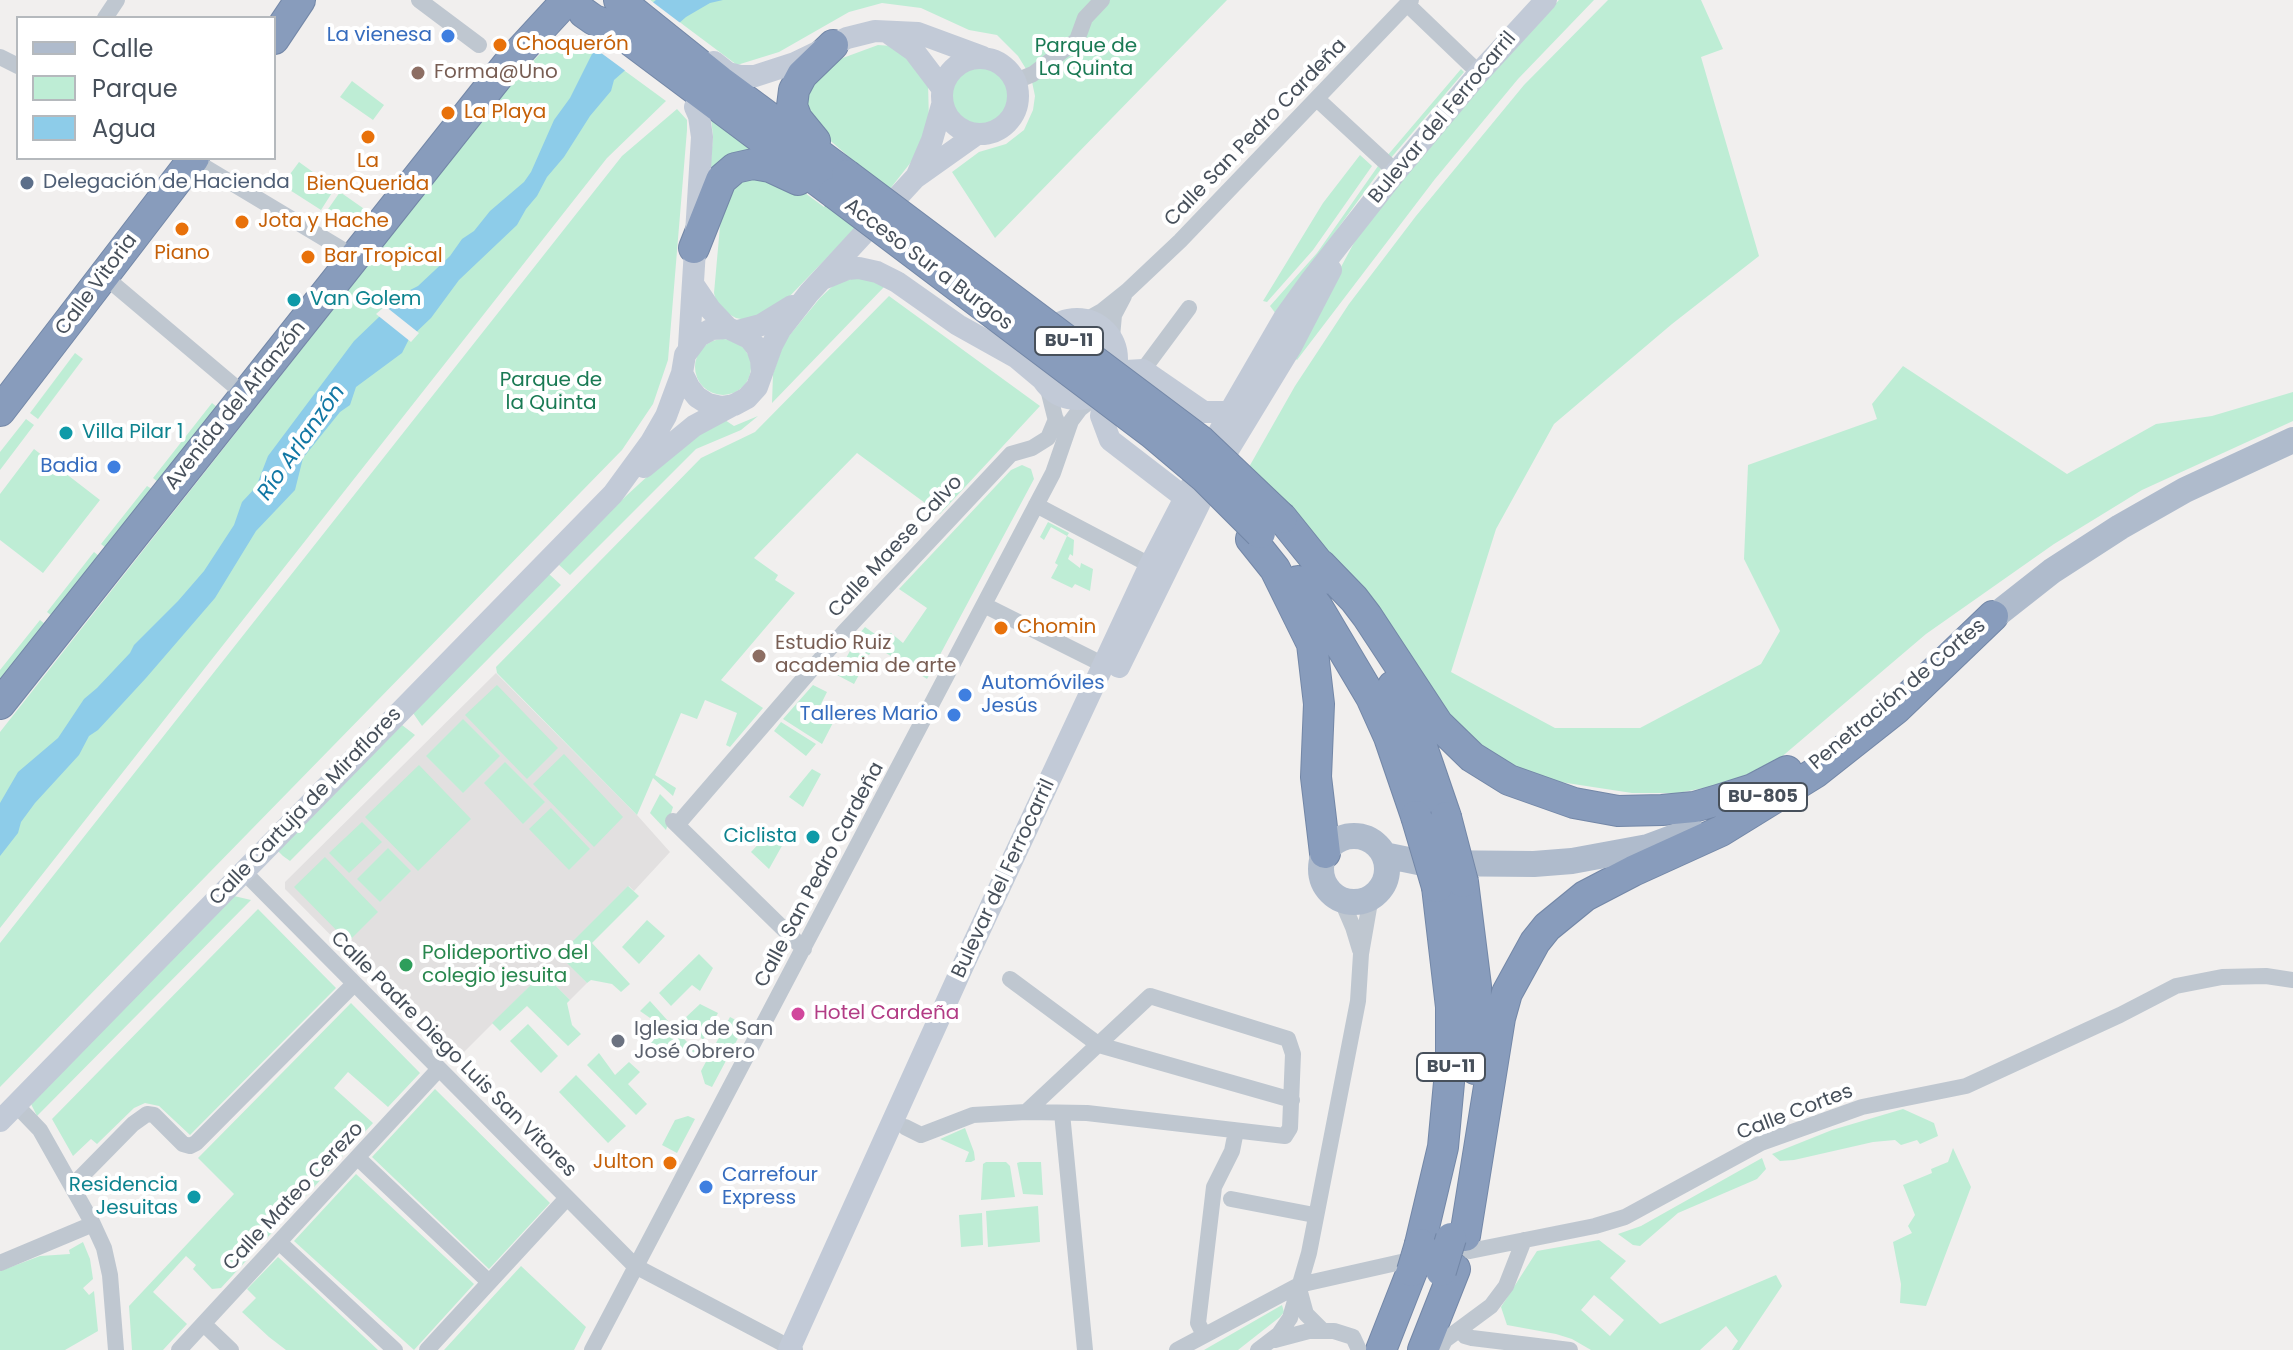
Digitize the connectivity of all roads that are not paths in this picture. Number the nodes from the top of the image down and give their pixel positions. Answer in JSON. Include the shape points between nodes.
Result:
{"nodes":[{"id":1,"x":300,"y":0,"type":"edge"},
{"id":2,"x":419,"y":0,"type":"edge"},
{"id":3,"x":619,"y":0,"type":"edge"},
{"id":4,"x":630,"y":0,"type":"edge"},
{"id":5,"x":1102,"y":0,"type":"edge"},
{"id":6,"x":1546,"y":0,"type":"edge"},
{"id":7,"x":1409,"y":2,"type":"edge"},
{"id":8,"x":576,"y":7,"type":"edge"},
{"id":9,"x":886,"y":31,"type":"junction"},
{"id":10,"x":276,"y":36,"type":"edge"},
{"id":11,"x":479,"y":45,"type":"dead end"},
{"id":12,"x":833,"y":45,"type":"junction"},
{"id":13,"x":983,"y":57,"type":"junction"},
{"id":14,"x":1479,"y":73,"type":"junction"},
{"id":15,"x":1016,"y":81,"type":"junction"},
{"id":16,"x":712,"y":89,"type":"junction"},
{"id":17,"x":942,"y":96,"type":"junction"},
{"id":18,"x":1317,"y":99,"type":"junction"},
{"id":19,"x":977,"y":134,"type":"junction"},
{"id":20,"x":191,"y":160,"type":"edge"},
{"id":21,"x":195,"y":160,"type":"edge"},
{"id":22,"x":1396,"y":172,"type":"junction"},
{"id":23,"x":915,"y":178,"type":"junction"},
{"id":24,"x":836,"y":181,"type":"junction"},
{"id":25,"x":878,"y":220,"type":"junction"},
{"id":26,"x":1344,"y":240,"type":"junction"},
{"id":27,"x":694,"y":248,"type":"junction"},
{"id":28,"x":355,"y":257,"type":"junction"},
{"id":29,"x":104,"y":276,"type":"junction"},
{"id":30,"x":897,"y":282,"type":"junction"},
{"id":31,"x":693,"y":284,"type":"junction"},
{"id":32,"x":814,"y":288,"type":"junction"},
{"id":33,"x":1127,"y":291,"type":"junction"},
{"id":34,"x":1189,"y":308,"type":"dead end"},
{"id":35,"x":1086,"y":320,"type":"junction"},
{"id":36,"x":733,"y":329,"type":"junction"},
{"id":37,"x":1046,"y":332,"type":"junction"},
{"id":38,"x":1112,"y":337,"type":"junction"},
{"id":39,"x":984,"y":339,"type":"junction"},
{"id":40,"x":1292,"y":345,"type":"junction"},
{"id":41,"x":689,"y":346,"type":"junction"},
{"id":42,"x":1143,"y":370,"type":"junction"},
{"id":43,"x":682,"y":373,"type":"junction"},
{"id":44,"x":762,"y":373,"type":"junction"},
{"id":45,"x":1044,"y":382,"type":"junction"},
{"id":46,"x":1105,"y":387,"type":"junction"},
{"id":47,"x":245,"y":395,"type":"junction"},
{"id":48,"x":734,"y":405,"type":"junction"},
{"id":49,"x":0,"y":411,"type":"edge"},
{"id":50,"x":1229,"y":413,"type":"junction"},
{"id":51,"x":1056,"y":419,"type":"junction"},
{"id":52,"x":2293,"y":440,"type":"edge"},
{"id":53,"x":1059,"y":459,"type":"junction"},
{"id":54,"x":613,"y":494,"type":"junction"},
{"id":55,"x":1184,"y":497,"type":"junction"},
{"id":56,"x":1036,"y":505,"type":"junction"},
{"id":57,"x":1264,"y":530,"type":"junction"},
{"id":58,"x":1145,"y":562,"type":"junction"},
{"id":59,"x":1321,"y":565,"type":"junction"},
{"id":60,"x":984,"y":605,"type":"junction"},
{"id":61,"x":1993,"y":616,"type":"junction"},
{"id":62,"x":1139,"y":628,"type":"junction"},
{"id":63,"x":1104,"y":665,"type":"junction"},
{"id":64,"x":0,"y":704,"type":"edge"},
{"id":65,"x":1325,"y":853,"type":"junction"},
{"id":66,"x":243,"y":871,"type":"junction"},
{"id":67,"x":1381,"y":876,"type":"junction"},
{"id":68,"x":1441,"y":878,"type":"junction"},
{"id":69,"x":1341,"y":899,"type":"junction"},
{"id":70,"x":804,"y":949,"type":"junction"},
{"id":71,"x":1361,"y":954,"type":"junction"},
{"id":72,"x":1010,"y":979,"type":"dead end"},
{"id":73,"x":2293,"y":980,"type":"edge"},
{"id":74,"x":354,"y":984,"type":"junction"},
{"id":75,"x":1099,"y":1045,"type":"junction"},
{"id":76,"x":438,"y":1070,"type":"junction"},
{"id":77,"x":1292,"y":1100,"type":"junction"},
{"id":78,"x":1026,"y":1112,"type":"junction"},
{"id":79,"x":8,"y":1113,"type":"edge"},
{"id":80,"x":1062,"y":1113,"type":"junction"},
{"id":81,"x":913,"y":1131,"type":"junction"},
{"id":82,"x":1236,"y":1131,"type":"junction"},
{"id":83,"x":358,"y":1158,"type":"junction"},
{"id":84,"x":72,"y":1186,"type":"junction"},
{"id":85,"x":567,"y":1198,"type":"junction"},
{"id":86,"x":1231,"y":1199,"type":"dead end"},
{"id":87,"x":1309,"y":1214,"type":"dead end"},
{"id":88,"x":93,"y":1224,"type":"junction"},
{"id":89,"x":1524,"y":1240,"type":"junction"},
{"id":90,"x":279,"y":1242,"type":"junction"},
{"id":91,"x":1439,"y":1255,"type":"junction"},
{"id":92,"x":0,"y":1263,"type":"edge"},
{"id":93,"x":635,"y":1266,"type":"junction"},
{"id":94,"x":489,"y":1282,"type":"junction"},
{"id":95,"x":1299,"y":1285,"type":"junction"},
{"id":96,"x":209,"y":1329,"type":"dead end"},
{"id":97,"x":1322,"y":1330,"type":"junction"},
{"id":98,"x":1461,"y":1330,"type":"junction"},
{"id":99,"x":1204,"y":1335,"type":"junction"},
{"id":100,"x":1265,"y":1346,"type":"edge"},
{"id":101,"x":794,"y":1349,"type":"edge"},
{"id":102,"x":116,"y":1350,"type":"edge"},
{"id":103,"x":179,"y":1350,"type":"edge"},
{"id":104,"x":231,"y":1350,"type":"edge"},
{"id":105,"x":395,"y":1350,"type":"edge"},
{"id":106,"x":427,"y":1350,"type":"edge"},
{"id":107,"x":592,"y":1350,"type":"edge"},
{"id":108,"x":1085,"y":1350,"type":"edge"},
{"id":109,"x":1177,"y":1350,"type":"edge"},
{"id":110,"x":1359,"y":1350,"type":"edge"},
{"id":111,"x":1381,"y":1350,"type":"edge"},
{"id":112,"x":1407,"y":1350,"type":"edge"},
{"id":113,"x":1423,"y":1350,"type":"edge"},
{"id":114,"x":1440,"y":1350,"type":"edge"},
{"id":115,"x":1570,"y":1350,"type":"edge"}],
"edges":[{"from":1,"to":10,"type":"highway"},
{"from":2,"to":11,"type":"street"},
{"from":3,"to":16,"type":"highway","name":"Acceso Sur a Burgos","number":"BU-11"},
{"from":4,"to":16,"type":"main road"},
{"from":5,"to":15,"type":"street","via":[[1085,18],[1077,40]]},
{"from":6,"to":14,"type":"main road","name":"Bulevar del Ferrocarril"},
{"from":7,"to":14,"type":"street"},
{"from":7,"to":18,"type":"street","name":"Calle San Pedro Cardeña"},
{"from":8,"to":16,"type":"highway","via":[[603,35]]},
{"from":8,"to":28,"type":"highway","name":"Avenida del Arlanzón","via":[[501,61]]},
{"from":9,"to":12,"type":"main road","via":[[861,33]]},
{"from":9,"to":13,"type":"main road","via":[[918,33]]},
{"from":9,"to":17,"type":"main road","via":[[914,51]]},
{"from":12,"to":16,"type":"main road","via":[[765,74],[740,76]]},
{"from":12,"to":24,"type":"highway","via":[[802,75],[792,106],[807,134],[826,150]]},
{"from":13,"to":15,"type":"main road","via":[[999,62]]},
{"from":13,"to":17,"type":"main road","via":[[957,65],[947,75]]},
{"from":14,"to":22,"type":"main road","name":"Bulevar del Ferrocarril"},
{"from":15,"to":19,"type":"main road","via":[[1016,107],[1008,122],[994,132]]},
{"from":16,"to":24,"type":"highway","name":"Acceso Sur a Burgos","number":"BU-11"},
{"from":16,"to":27,"type":"main road","via":[[699,116]]},
{"from":17,"to":19,"type":"main road","via":[[952,123]]},
{"from":17,"to":23,"type":"main road","via":[[932,140]]},
{"from":18,"to":22,"type":"street"},
{"from":18,"to":33,"type":"street","name":"Calle San Pedro Cardeña"},
{"from":19,"to":23,"type":"main road"},
{"from":20,"to":29,"type":"highway","name":"Calle Vitoria"},
{"from":21,"to":28,"type":"street"},
{"from":22,"to":26,"type":"main road","name":"Bulevar del Ferrocarril"},
{"from":23,"to":25,"type":"main road"},
{"from":24,"to":27,"type":"highway","via":[[804,183],[761,165],[735,168],[721,180]]},
{"from":24,"to":57,"type":"highway","name":"Acceso Sur a Burgos","number":"BU-11","bridge":true,"via":[[1134,421],[1150,445],[1207,495]]},
{"from":24,"to":57,"type":"highway","number":"BU-11","bridge":true,"via":[[1190,433],[1240,475]]},
{"from":25,"to":30,"type":"main road","via":[[874,251]]},
{"from":25,"to":32,"type":"main road"},
{"from":26,"to":40,"type":"main road","name":"Bulevar del Ferrocarril"},
{"from":26,"to":50,"type":"main road","name":"Bulevar del Ferrocarril","via":[[1284,318]]},
{"from":27,"to":31,"type":"main road"},
{"from":28,"to":47,"type":"highway","name":"Avenida del Arlanzón"},
{"from":29,"to":47,"type":"street"},
{"from":29,"to":49,"type":"highway","name":"Calle Vitoria"},
{"from":30,"to":32,"type":"main road","via":[[859,268],[836,273]]},
{"from":30,"to":39,"type":"main road"},
{"from":31,"to":36,"type":"main road"},
{"from":31,"to":41,"type":"main road"},
{"from":32,"to":36,"type":"main road","via":[[773,319],[753,329]]},
{"from":32,"to":44,"type":"main road","via":[[780,330]]},
{"from":33,"to":35,"type":"street","name":"Calle San Pedro Cardeña"},
{"from":33,"to":38,"type":"street","name":"Calle San Pedro Cardeña","via":[[1114,315]]},
{"from":34,"to":42,"type":"street"},
{"from":35,"to":37,"type":"main road","via":[[1067,320]]},
{"from":35,"to":38,"type":"main road"},
{"from":36,"to":41,"type":"main road","via":[[712,329]]},
{"from":36,"to":44,"type":"main road","via":[[757,348]]},
{"from":37,"to":39,"type":"main road"},
{"from":37,"to":45,"type":"main road","via":[[1036,358]]},
{"from":38,"to":46,"type":"main road","via":[[1119,356]]},
{"from":39,"to":45,"type":"main road"},
{"from":40,"to":50,"type":"main road","via":[[1248,405]]},
{"from":40,"to":62,"type":"main road","name":"Bulevar del Ferrocarril","via":[[1216,470]]},
{"from":41,"to":43,"type":"main road"},
{"from":42,"to":46,"type":"main road","via":[[1126,371]]},
{"from":42,"to":50,"type":"main road","via":[[1204,412]]},
{"from":43,"to":48,"type":"main road","via":[[708,404]]},
{"from":43,"to":54,"type":"main road","name":"Calle Cartuja de Miraflores","via":[[666,416]]},
{"from":44,"to":48,"type":"main road","via":[[757,387]]},
{"from":45,"to":46,"type":"main road","via":[[1071,398]]},
{"from":45,"to":51,"type":"street"},
{"from":46,"to":53,"type":"street","name":"Calle San Pedro Cardeña","via":[[1071,421]]},
{"from":46,"to":55,"type":"main road","via":[[1101,416],[1110,440]]},
{"from":47,"to":64,"type":"highway","name":"Avenida del Arlanzón"},
{"from":48,"to":54,"type":"main road","name":"Calle Cartuja de Miraflores","via":[[681,435]]},
{"from":50,"to":55,"type":"main road","name":"Bulevar del Ferrocarril"},
{"from":51,"to":53,"type":"street"},
{"from":51,"to":70,"type":"street","name":"Calle Maese Calvo","via":[[1048,438],[1011,454],[905,566],[675,823]]},
{"from":52,"to":61,"type":"main road","name":"Penetración de Cortes","number":"BU-805","via":[[2120,527]]},
{"from":53,"to":56,"type":"street","name":"Calle San Pedro Cardeña"},
{"from":54,"to":66,"type":"main road","name":"Calle Cartuja de Miraflores"},
{"from":55,"to":58,"type":"main road","name":"Bulevar del Ferrocarril"},
{"from":55,"to":62,"type":"main road","name":"Bulevar del Ferrocarril","via":[[1185,518],[1138,615]]},
{"from":56,"to":58,"type":"street"},
{"from":56,"to":60,"type":"street","name":"Calle San Pedro Cardeña"},
{"from":57,"to":59,"type":"highway","number":"BU-11"},
{"from":57,"to":65,"type":"highway","via":[[1275,569],[1312,644],[1319,704],[1316,777]]},
{"from":57,"to":68,"type":"highway","number":"BU-11","bridge":true,"via":[[1371,697]]},
{"from":58,"to":63,"type":"main road","name":"Bulevar del Ferrocarril"},
{"from":59,"to":61,"type":"highway","via":[[1361,607],[1438,724],[1472,757],[1534,791],[1618,811],[1694,807],[1766,782],[1792,768]]},
{"from":59,"to":68,"type":"highway","number":"BU-11","bridge":true,"via":[[1346,601],[1421,744],[1446,817]]},
{"from":60,"to":63,"type":"street"},
{"from":60,"to":70,"type":"street","name":"Calle San Pedro Cardeña"},
{"from":61,"to":68,"type":"main road","name":"Penetración de Cortes","number":"BU-805","via":[[1803,774],[1725,817],[1648,847]]},
{"from":61,"to":91,"type":"highway","via":[[1896,709],[1815,773],[1721,831],[1585,896],[1547,927],[1507,993]]},
{"from":62,"to":81,"type":"main road","name":"Bulevar del Ferrocarril"},
{"from":63,"to":101,"type":"main road","name":"Bulevar del Ferrocarril","via":[[956,981]]},
{"from":65,"to":67,"type":"main road","via":[[1340,839],[1371,840]]},
{"from":65,"to":69,"type":"main road","via":[[1325,884]]},
{"from":66,"to":74,"type":"street","name":"Calle Padre Diego Luis San Vitores"},
{"from":66,"to":79,"type":"main road","name":"Calle Cartuja de Miraflores"},
{"from":67,"to":68,"type":"main road","name":"Penetración de Cortes","number":"BU-805"},
{"from":67,"to":69,"type":"main road","number":"BU-805","via":[[1358,902]]},
{"from":67,"to":71,"type":"street"},
{"from":68,"to":91,"type":"highway","number":"BU-11","via":[[1451,1061]]},
{"from":69,"to":71,"type":"street"},
{"from":70,"to":93,"type":"street","name":"Calle San Pedro Cardeña"},
{"from":71,"to":95,"type":"street","via":[[1358,1001],[1318,1215]]},
{"from":72,"to":75,"type":"street"},
{"from":73,"to":89,"type":"street","name":"Calle Cortes","via":[[2222,977],[2176,986],[1966,1086],[1822,1120],[1761,1143],[1625,1217]]},
{"from":74,"to":76,"type":"street","name":"Calle Padre Diego Luis San Vitores"},
{"from":74,"to":84,"type":"street","via":[[196,1143],[183,1144],[147,1114]]},
{"from":75,"to":77,"type":"street"},
{"from":75,"to":77,"type":"street","via":[[1150,996],[1288,1039],[1295,1070]]},
{"from":75,"to":78,"type":"street"},
{"from":76,"to":83,"type":"street","name":"Calle Mateo Cerezo"},
{"from":76,"to":85,"type":"street","name":"Calle Padre Diego Luis San Vitores"},
{"from":77,"to":82,"type":"street","via":[[1285,1136]]},
{"from":78,"to":80,"type":"street"},
{"from":78,"to":81,"type":"street","via":[[973,1115]]},
{"from":79,"to":84,"type":"street","via":[[40,1130]]},
{"from":80,"to":82,"type":"street"},
{"from":80,"to":108,"type":"street"},
{"from":81,"to":101,"type":"main road","name":"Bulevar del Ferrocarril"},
{"from":82,"to":99,"type":"street","via":[[1214,1187],[1198,1323]]},
{"from":83,"to":90,"type":"street","name":"Calle Mateo Cerezo"},
{"from":83,"to":94,"type":"street"},
{"from":84,"to":88,"type":"street"},
{"from":85,"to":93,"type":"street","name":"Calle Padre Diego Luis San Vitores"},
{"from":85,"to":94,"type":"street"},
{"from":86,"to":87,"type":"street"},
{"from":88,"to":92,"type":"street"},
{"from":88,"to":102,"type":"street","via":[[108,1262]]},
{"from":89,"to":91,"type":"street","name":"Calle Cortes"},
{"from":89,"to":98,"type":"street","via":[[1506,1286]]},
{"from":90,"to":103,"type":"street","name":"Calle Mateo Cerezo"},
{"from":90,"to":105,"type":"street"},
{"from":91,"to":95,"type":"street","name":"Calle Cortes"},
{"from":91,"to":111,"type":"highway","number":"BU-11"},
{"from":91,"to":112,"type":"highway","number":"BU-11"},
{"from":91,"to":113,"type":"highway"},
{"from":93,"to":101,"type":"street","name":"Calle Padre Diego Luis San Vitores"},
{"from":93,"to":107,"type":"street","name":"Calle San Pedro Cardeña"},
{"from":94,"to":106,"type":"street"},
{"from":95,"to":97,"type":"street","via":[[1306,1314]]},
{"from":95,"to":99,"type":"street","name":"Calle Cortes"},
{"from":95,"to":100,"type":"street","via":[[1290,1318]]},
{"from":96,"to":104,"type":"street"},
{"from":97,"to":100,"type":"street"},
{"from":97,"to":110,"type":"street","via":[[1347,1333]]},
{"from":98,"to":114,"type":"street"},
{"from":98,"to":115,"type":"street","via":[[1472,1338]]},
{"from":99,"to":109,"type":"street","name":"Calle Cortes"}]}
